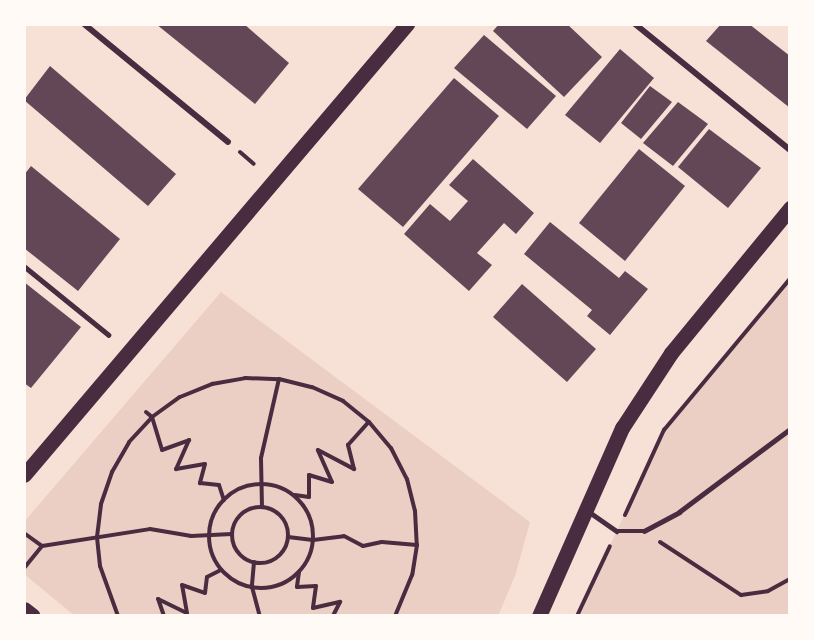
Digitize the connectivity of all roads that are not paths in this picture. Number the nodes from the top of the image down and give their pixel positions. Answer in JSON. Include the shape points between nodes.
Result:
{"nodes":[{"id":1,"x":84,"y":24,"type":"edge"},
{"id":2,"x":407,"y":24,"type":"edge"},
{"id":3,"x":634,"y":24,"type":"edge"},
{"id":4,"x":228,"y":142,"type":"dead end"},
{"id":5,"x":790,"y":150,"type":"edge"},
{"id":6,"x":790,"y":208,"type":"edge"},
{"id":7,"x":24,"y":266,"type":"edge"},
{"id":8,"x":109,"y":335,"type":"dead end"},
{"id":9,"x":790,"y":429,"type":"edge"},
{"id":10,"x":24,"y":475,"type":"edge"},
{"id":11,"x":585,"y":509,"type":"junction"},
{"id":12,"x":24,"y":609,"type":"edge"},
{"id":13,"x":33,"y":616,"type":"edge"},
{"id":14,"x":539,"y":616,"type":"edge"}],
"edges":[{"from":1,"to":4,"type":"street"},
{"from":2,"to":10,"type":"main road"},
{"from":3,"to":5,"type":"street"},
{"from":6,"to":11,"type":"main road","via":[[671,354],[622,428]]},
{"from":7,"to":8,"type":"lane"},
{"from":9,"to":11,"type":"lane","via":[[679,512],[644,531],[617,531]]},
{"from":11,"to":14,"type":"main road"},
{"from":12,"to":13,"type":"main road"}]}
